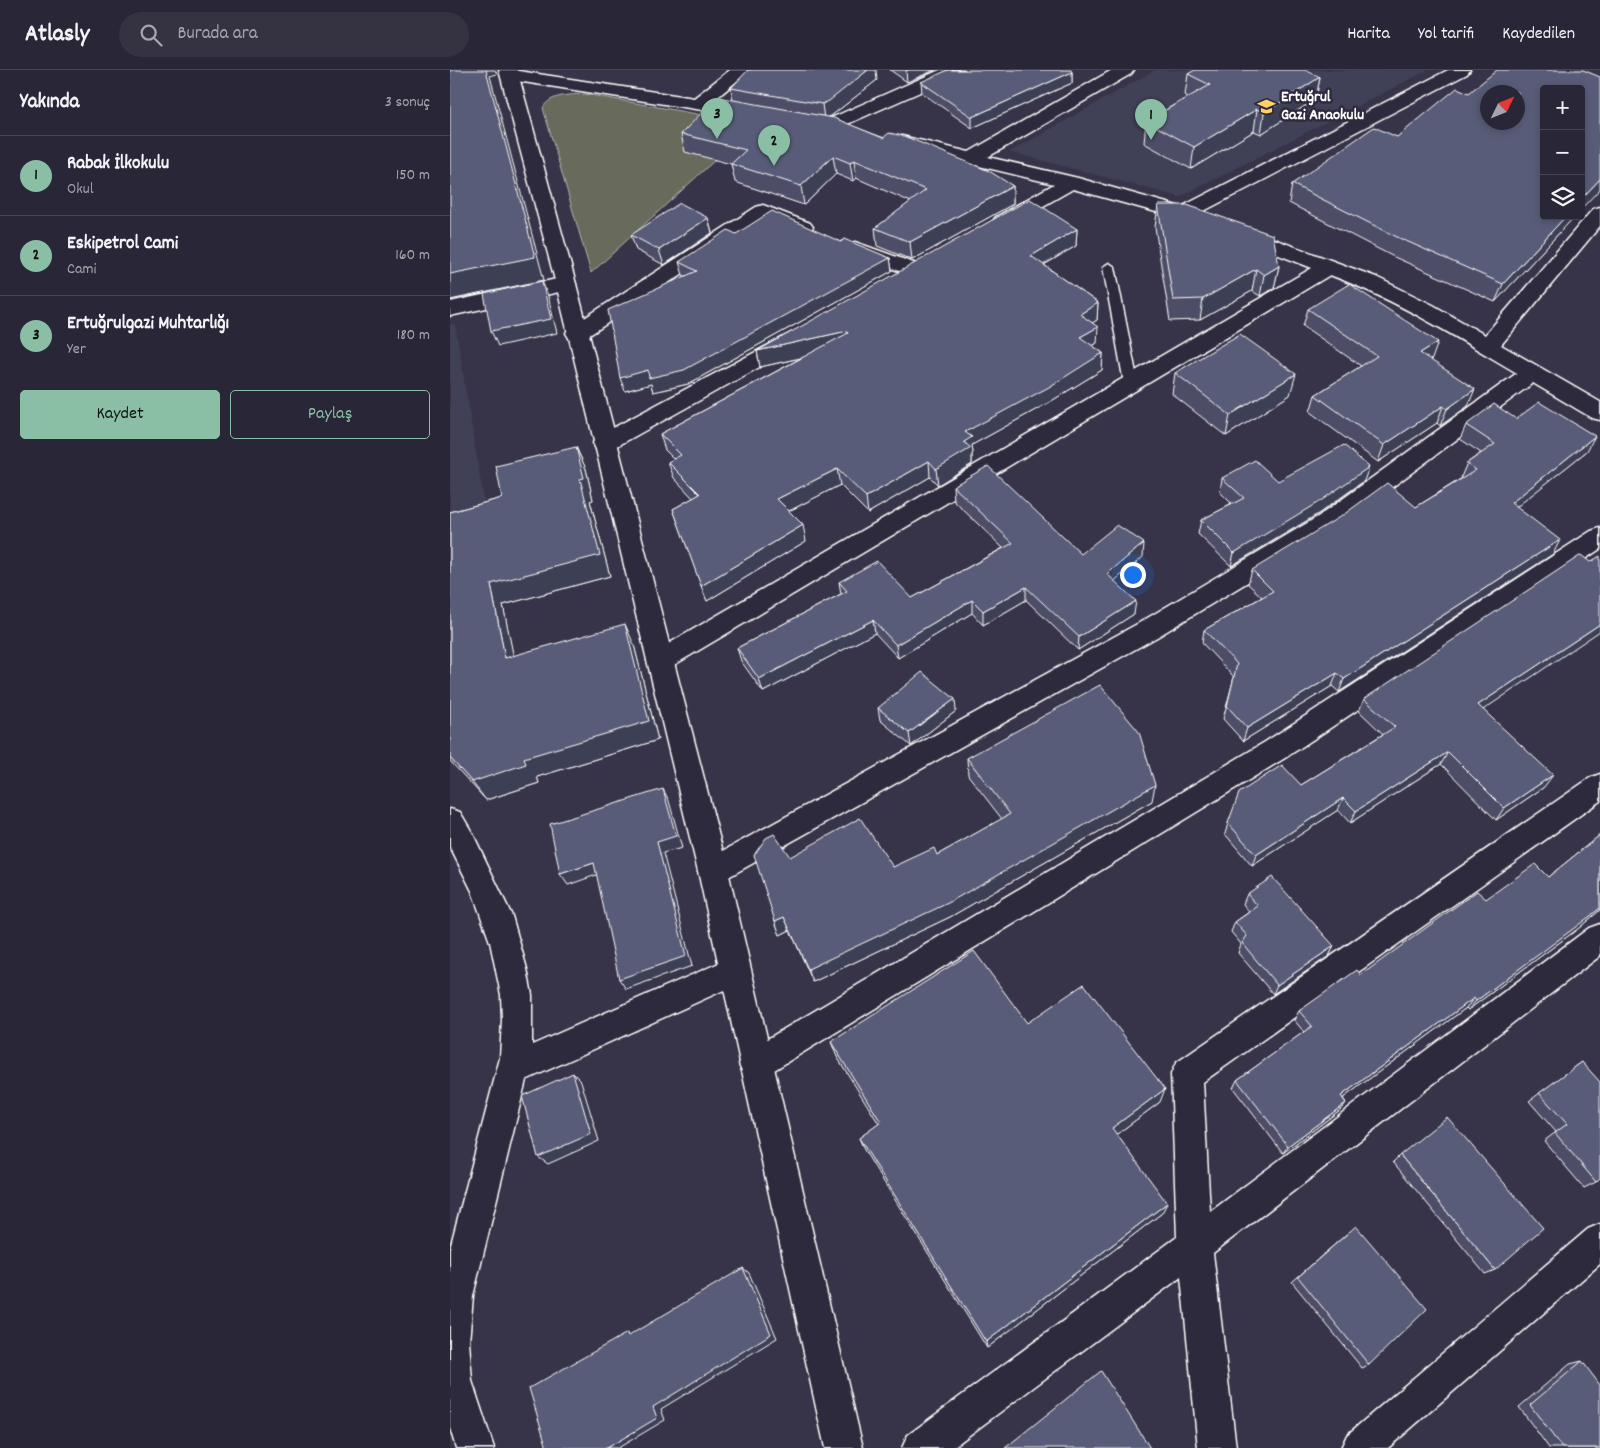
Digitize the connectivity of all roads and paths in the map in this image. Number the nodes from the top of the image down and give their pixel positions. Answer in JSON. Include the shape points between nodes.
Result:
{"nodes":[{"id":1,"x":741,"y":70,"type":"edge"},
{"id":2,"x":955,"y":70,"type":"edge"},
{"id":3,"x":1125,"y":70,"type":"edge"},
{"id":4,"x":1461,"y":70,"type":"edge"},
{"id":5,"x":509,"y":72,"type":"edge"},
{"id":6,"x":698,"y":104,"type":"junction"},
{"id":7,"x":766,"y":115,"type":"edge"},
{"id":8,"x":856,"y":132,"type":"edge"},
{"id":9,"x":885,"y":139,"type":"edge"},
{"id":10,"x":972,"y":158,"type":"junction"},
{"id":11,"x":1071,"y":182,"type":"junction"},
{"id":12,"x":1184,"y":213,"type":"junction"},
{"id":13,"x":1600,"y":213,"type":"edge"},
{"id":14,"x":984,"y":231,"type":"edge"},
{"id":15,"x":1330,"y":266,"type":"junction"},
{"id":16,"x":1109,"y":267,"type":"dead end"},
{"id":17,"x":566,"y":284,"type":"junction"},
{"id":18,"x":889,"y":285,"type":"edge"},
{"id":19,"x":450,"y":309,"type":"edge"},
{"id":20,"x":811,"y":328,"type":"edge"},
{"id":21,"x":577,"y":333,"type":"junction"},
{"id":22,"x":1489,"y":345,"type":"junction"},
{"id":23,"x":1533,"y":372,"type":"junction"},
{"id":24,"x":1131,"y":383,"type":"junction"},
{"id":25,"x":1600,"y":412,"type":"edge"},
{"id":26,"x":604,"y":443,"type":"junction"},
{"id":27,"x":1600,"y":536,"type":"edge"},
{"id":28,"x":660,"y":661,"type":"junction"},
{"id":29,"x":1600,"y":786,"type":"edge"},
{"id":30,"x":450,"y":821,"type":"edge"},
{"id":31,"x":713,"y":871,"type":"junction"},
{"id":32,"x":1600,"y":938,"type":"edge"},
{"id":33,"x":735,"y":970,"type":"junction"},
{"id":34,"x":756,"y":1064,"type":"junction"},
{"id":35,"x":513,"y":1070,"type":"junction"},
{"id":36,"x":1600,"y":1241,"type":"edge"},
{"id":37,"x":1195,"y":1245,"type":"junction"},
{"id":38,"x":475,"y":1448,"type":"edge"},
{"id":39,"x":844,"y":1448,"type":"edge"},
{"id":40,"x":922,"y":1448,"type":"edge"},
{"id":41,"x":1217,"y":1448,"type":"edge"},
{"id":42,"x":1360,"y":1448,"type":"edge"}],
"edges":[{"from":1,"to":6,"type":"street"},
{"from":2,"to":8,"type":"street","via":[[821,125]]},
{"from":3,"to":10,"type":"street"},
{"from":4,"to":12,"type":"street"},
{"from":5,"to":6,"type":"street"},
{"from":5,"to":17,"type":"street"},
{"from":6,"to":7,"type":"street"},
{"from":9,"to":10,"type":"street"},
{"from":10,"to":11,"type":"street"},
{"from":11,"to":12,"type":"street"},
{"from":11,"to":14,"type":"street"},
{"from":12,"to":15,"type":"street"},
{"from":13,"to":22,"type":"street"},
{"from":15,"to":22,"type":"street","via":[[1426,310]]},
{"from":15,"to":24,"type":"street"},
{"from":16,"to":24,"type":"lane"},
{"from":17,"to":19,"type":"street"},
{"from":17,"to":21,"type":"street"},
{"from":18,"to":21,"type":"street","via":[[923,266],[830,238],[763,211]]},
{"from":20,"to":26,"type":"street"},
{"from":21,"to":26,"type":"street"},
{"from":22,"to":23,"type":"street"},
{"from":23,"to":25,"type":"street"},
{"from":23,"to":31,"type":"street","via":[[1320,527],[1148,630]]},
{"from":24,"to":28,"type":"street"},
{"from":26,"to":28,"type":"street"},
{"from":27,"to":34,"type":"street","via":[[1275,750]]},
{"from":28,"to":31,"type":"street"},
{"from":29,"to":37,"type":"street","via":[[1187,1074]]},
{"from":30,"to":35,"type":"street","via":[[492,902],[511,968],[518,1018]]},
{"from":31,"to":33,"type":"street"},
{"from":32,"to":37,"type":"street"},
{"from":33,"to":34,"type":"street"},
{"from":33,"to":35,"type":"street"},
{"from":34,"to":39,"type":"street"},
{"from":35,"to":38,"type":"street","via":[[455,1296],[450,1342],[454,1381]]},
{"from":36,"to":42,"type":"street"},
{"from":37,"to":40,"type":"street"},
{"from":37,"to":41,"type":"street"}]}
